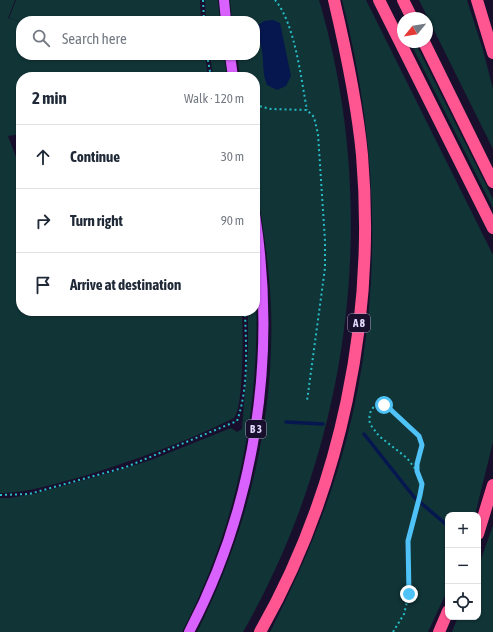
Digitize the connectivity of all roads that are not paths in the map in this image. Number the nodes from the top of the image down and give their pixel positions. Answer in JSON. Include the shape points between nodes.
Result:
{"nodes":[{"id":1,"x":224,"y":0,"type":"edge"},
{"id":2,"x":334,"y":0,"type":"edge"},
{"id":3,"x":379,"y":0,"type":"edge"},
{"id":4,"x":403,"y":0,"type":"edge"},
{"id":5,"x":477,"y":0,"type":"edge"},
{"id":6,"x":409,"y":12,"type":"edge"},
{"id":7,"x":226,"y":16,"type":"edge"},
{"id":8,"x":427,"y":48,"type":"edge"},
{"id":9,"x":493,"y":52,"type":"edge"},
{"id":10,"x":231,"y":60,"type":"edge"},
{"id":11,"x":232,"y":72,"type":"edge"},
{"id":12,"x":493,"y":182,"type":"edge"},
{"id":13,"x":493,"y":228,"type":"edge"},
{"id":14,"x":260,"y":265,"type":"edge"},
{"id":15,"x":493,"y":486,"type":"edge"},
{"id":16,"x":481,"y":524,"type":"edge"},
{"id":17,"x":445,"y":618,"type":"edge"},
{"id":18,"x":189,"y":632,"type":"edge"},
{"id":19,"x":260,"y":632,"type":"edge"},
{"id":20,"x":439,"y":632,"type":"edge"}],
"edges":[{"from":1,"to":7,"type":"main road"},
{"from":2,"to":19,"type":"highway","number":"A 8","via":[[347,56],[362,155],[365,236],[358,332],[341,426],[330,466],[305,537]]},
{"from":3,"to":13,"type":"highway"},
{"from":4,"to":6,"type":"highway"},
{"from":5,"to":9,"type":"highway"},
{"from":8,"to":12,"type":"highway"},
{"from":10,"to":11,"type":"main road"},
{"from":14,"to":18,"type":"main road","number":"B 3","via":[[264,338],[254,438],[235,520],[222,559],[209,593]]},
{"from":15,"to":16,"type":"highway"},
{"from":17,"to":20,"type":"highway"}]}
